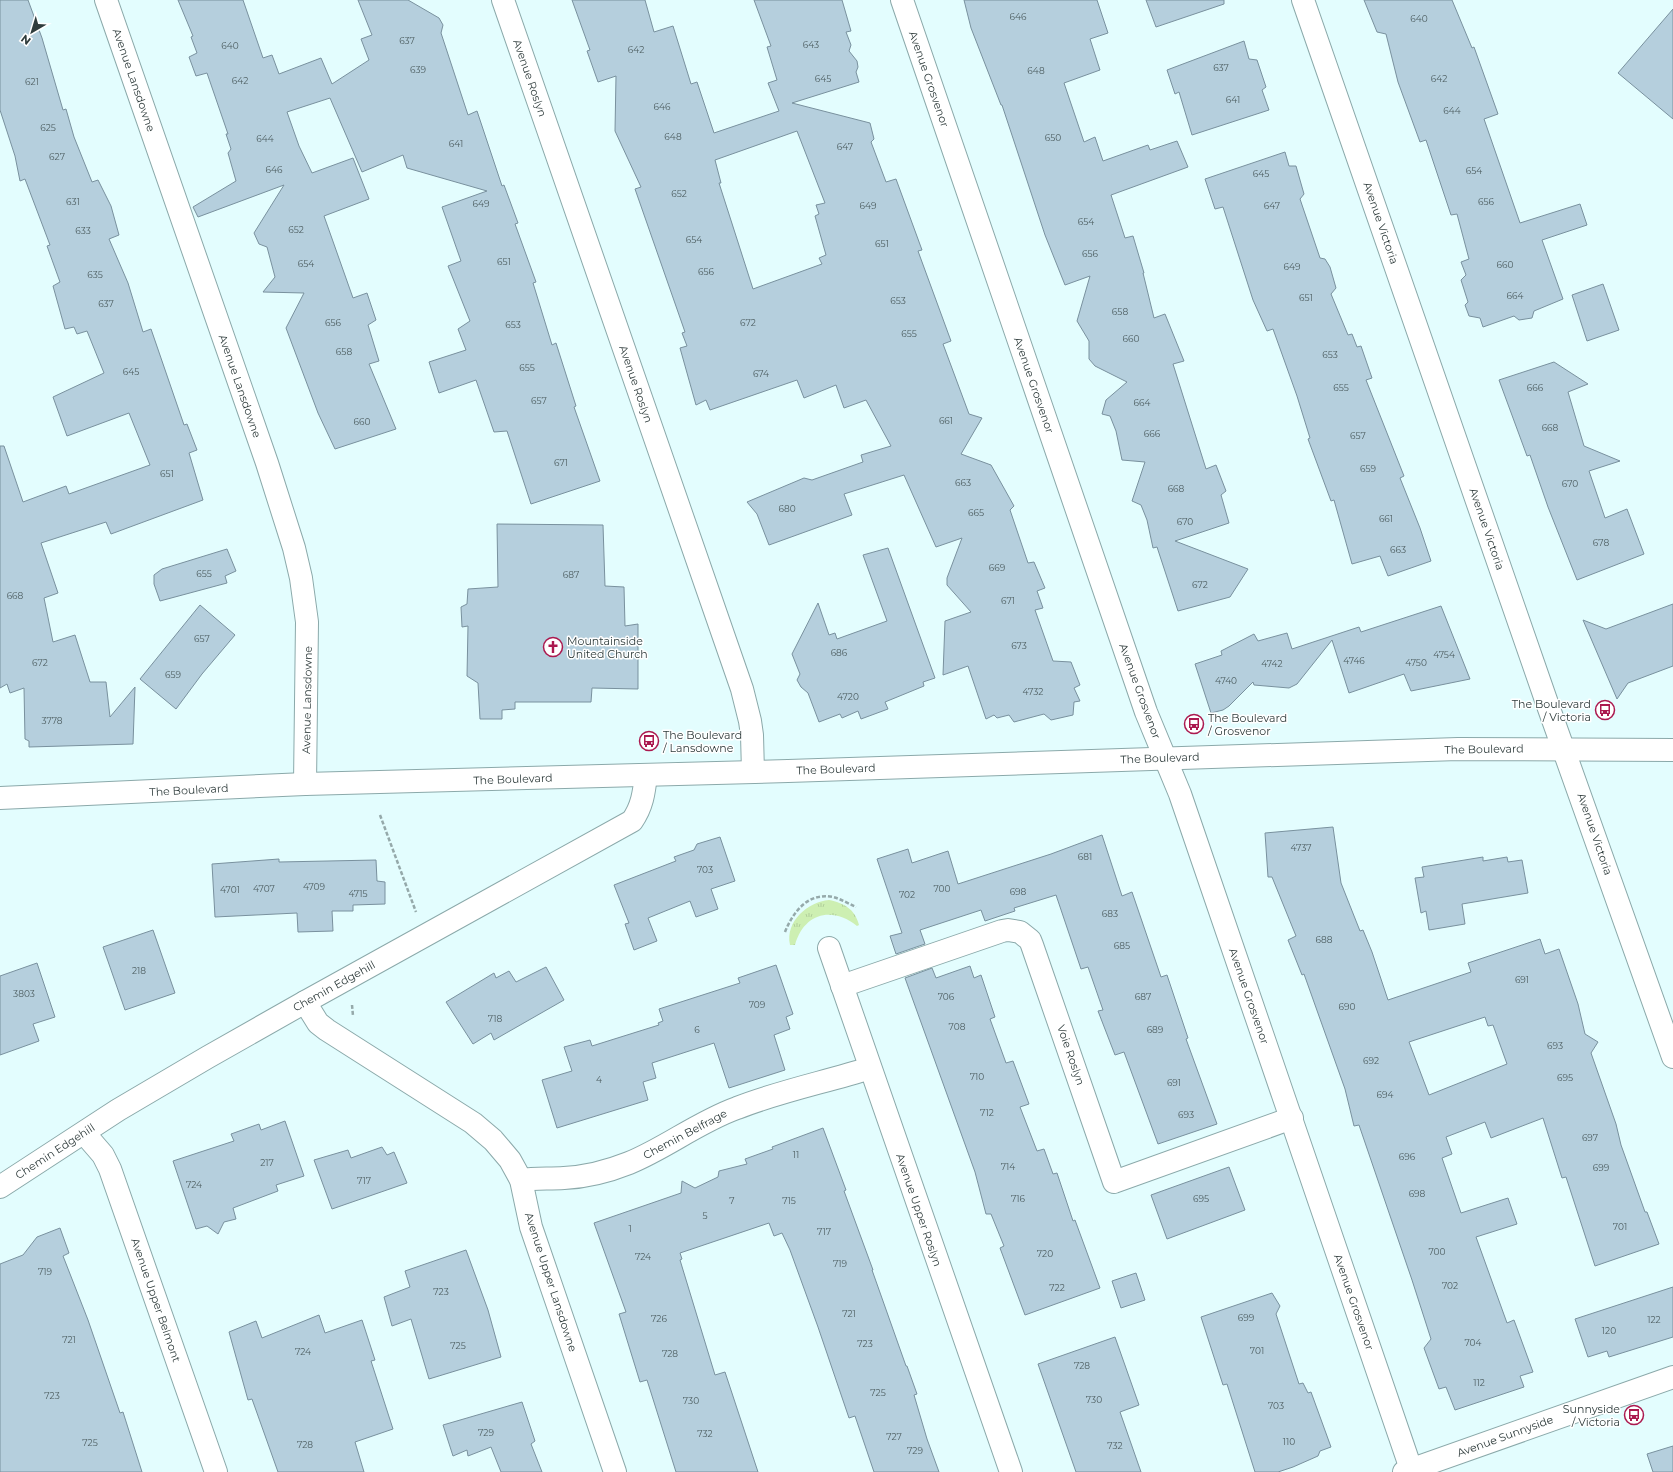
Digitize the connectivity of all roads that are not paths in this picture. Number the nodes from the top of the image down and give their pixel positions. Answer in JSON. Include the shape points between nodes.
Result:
{"nodes":[{"id":1,"x":106,"y":0,"type":"edge"},
{"id":2,"x":503,"y":0,"type":"edge"},
{"id":3,"x":902,"y":0,"type":"edge"},
{"id":4,"x":1303,"y":0,"type":"edge"},
{"id":5,"x":1564,"y":749,"type":"junction"},
{"id":6,"x":1673,"y":750,"type":"edge"},
{"id":7,"x":1164,"y":758,"type":"junction"},
{"id":8,"x":753,"y":772,"type":"junction"},
{"id":9,"x":646,"y":775,"type":"junction"},
{"id":10,"x":305,"y":784,"type":"junction"},
{"id":11,"x":0,"y":798,"type":"edge"},
{"id":12,"x":829,"y":948,"type":"dead end"},
{"id":13,"x":842,"y":986,"type":"junction"},
{"id":14,"x":305,"y":1002,"type":"junction"},
{"id":15,"x":1673,"y":1057,"type":"edge"},
{"id":16,"x":870,"y":1068,"type":"junction"},
{"id":17,"x":1292,"y":1118,"type":"junction"},
{"id":18,"x":84,"y":1133,"type":"junction"},
{"id":19,"x":521,"y":1180,"type":"junction"},
{"id":20,"x":0,"y":1187,"type":"edge"},
{"id":21,"x":1673,"y":1377,"type":"edge"},
{"id":22,"x":1409,"y":1471,"type":"edge"},
{"id":23,"x":216,"y":1472,"type":"edge"},
{"id":24,"x":615,"y":1472,"type":"edge"},
{"id":25,"x":1011,"y":1472,"type":"edge"}],
"edges":[{"from":1,"to":10,"type":"street","name":"Avenue Lansdowne","via":[[267,463],[296,556],[308,622]]},
{"from":2,"to":8,"type":"street","name":"Avenue Roslyn","via":[[742,689],[752,735]]},
{"from":3,"to":7,"type":"street","name":"Avenue Grosvenor","via":[[1143,704]]},
{"from":4,"to":5,"type":"street","name":"Avenue Victoria"},
{"from":5,"to":6,"type":"street","name":"The Boulevard"},
{"from":5,"to":7,"type":"street","name":"The Boulevard","via":[[1458,749]]},
{"from":5,"to":15,"type":"street","name":"Avenue Victoria"},
{"from":7,"to":8,"type":"street","name":"The Boulevard"},
{"from":7,"to":17,"type":"street","name":"Avenue Grosvenor","via":[[1180,794]]},
{"from":8,"to":9,"type":"street","name":"The Boulevard"},
{"from":9,"to":10,"type":"street","name":"The Boulevard"},
{"from":9,"to":14,"type":"street","name":"Chemin Edgehill","via":[[643,801],[632,822]]},
{"from":10,"to":11,"type":"street","name":"The Boulevard"},
{"from":12,"to":13,"type":"street","name":"Avenue Upper Roslyn"},
{"from":13,"to":16,"type":"street","name":"Avenue Upper Roslyn"},
{"from":13,"to":17,"type":"street","name":"Voie Roslyn","via":[[1002,931],[1014,930],[1025,935],[1032,945],[1048,988],[1114,1182]]},
{"from":14,"to":18,"type":"street","name":"Chemin Edgehill","via":[[125,1106]]},
{"from":14,"to":19,"type":"street","name":"Avenue Upper Lansdowne","via":[[318,1023],[327,1030],[473,1123],[510,1160]]},
{"from":16,"to":19,"type":"street","name":"Chemin Belfrage","via":[[736,1108],[710,1119],[658,1150],[628,1163],[576,1177]]},
{"from":16,"to":25,"type":"street","name":"Avenue Upper Roslyn"},
{"from":17,"to":22,"type":"street","name":"Avenue Grosvenor"},
{"from":18,"to":20,"type":"street","name":"Chemin Edgehill"},
{"from":18,"to":23,"type":"street","name":"Avenue Upper Belmont","via":[[103,1155],[110,1169]]},
{"from":19,"to":24,"type":"street","name":"Avenue Upper Lansdowne","via":[[534,1234]]},
{"from":21,"to":22,"type":"street","name":"Avenue Sunnyside"}]}
